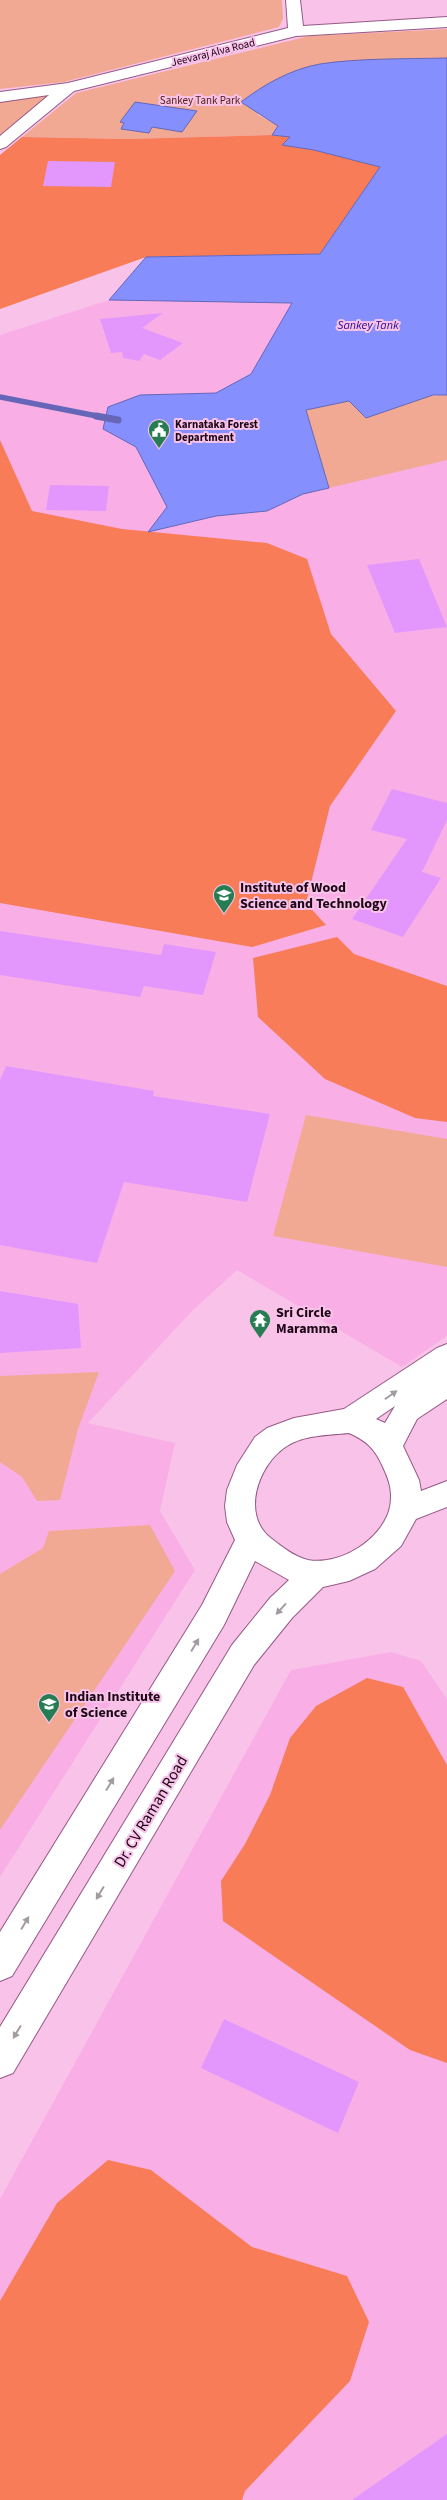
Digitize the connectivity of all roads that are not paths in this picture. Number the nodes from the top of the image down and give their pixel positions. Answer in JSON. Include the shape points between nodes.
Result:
{"nodes":[{"id":1,"x":292,"y":0,"type":"edge"},
{"id":2,"x":447,"y":22,"type":"edge"},
{"id":3,"x":296,"y":31,"type":"junction"},
{"id":4,"x":68,"y":88,"type":"junction"},
{"id":5,"x":0,"y":97,"type":"edge"},
{"id":6,"x":0,"y":144,"type":"edge"},
{"id":7,"x":447,"y":1356,"type":"edge"},
{"id":8,"x":447,"y":1383,"type":"edge"},
{"id":9,"x":350,"y":1422,"type":"junction"},
{"id":10,"x":389,"y":1444,"type":"junction"},
{"id":11,"x":447,"y":1494,"type":"edge"},
{"id":12,"x":404,"y":1510,"type":"junction"},
{"id":13,"x":250,"y":1541,"type":"junction"},
{"id":14,"x":315,"y":1574,"type":"junction"},
{"id":15,"x":0,"y":1964,"type":"edge"},
{"id":16,"x":0,"y":2060,"type":"edge"}],
"edges":[{"from":1,"to":3,"type":"main road"},
{"from":2,"to":3,"type":"main road","name":"Jeevaraj Alva Road"},
{"from":3,"to":4,"type":"main road","name":"Jeevaraj Alva Road"},
{"from":4,"to":5,"type":"main road"},
{"from":4,"to":6,"type":"main road","name":"Jeevaraj Alva Road"},
{"from":9,"to":7,"type":"main road","one_way":true},
{"from":8,"to":10,"type":"main road","via":[[407,1411]]},
{"from":9,"to":10,"type":"main road","via":[[370,1428]]},
{"from":9,"to":13,"type":"main road","via":[[312,1424],[276,1437],[254,1459],[244,1481],[239,1506]]},
{"from":10,"to":12,"type":"main road","via":[[406,1488]]},
{"from":11,"to":12,"type":"main road"},
{"from":12,"to":14,"type":"main road","via":[[394,1530],[371,1556],[346,1570]]},
{"from":13,"to":14,"type":"main road","via":[[284,1564]]},
{"from":15,"to":13,"type":"main road","one_way":true,"via":[[213,1616]]},
{"from":14,"to":16,"type":"main road","name":"Dr. CV Raman Road","one_way":true,"via":[[281,1608],[243,1655]]}]}
